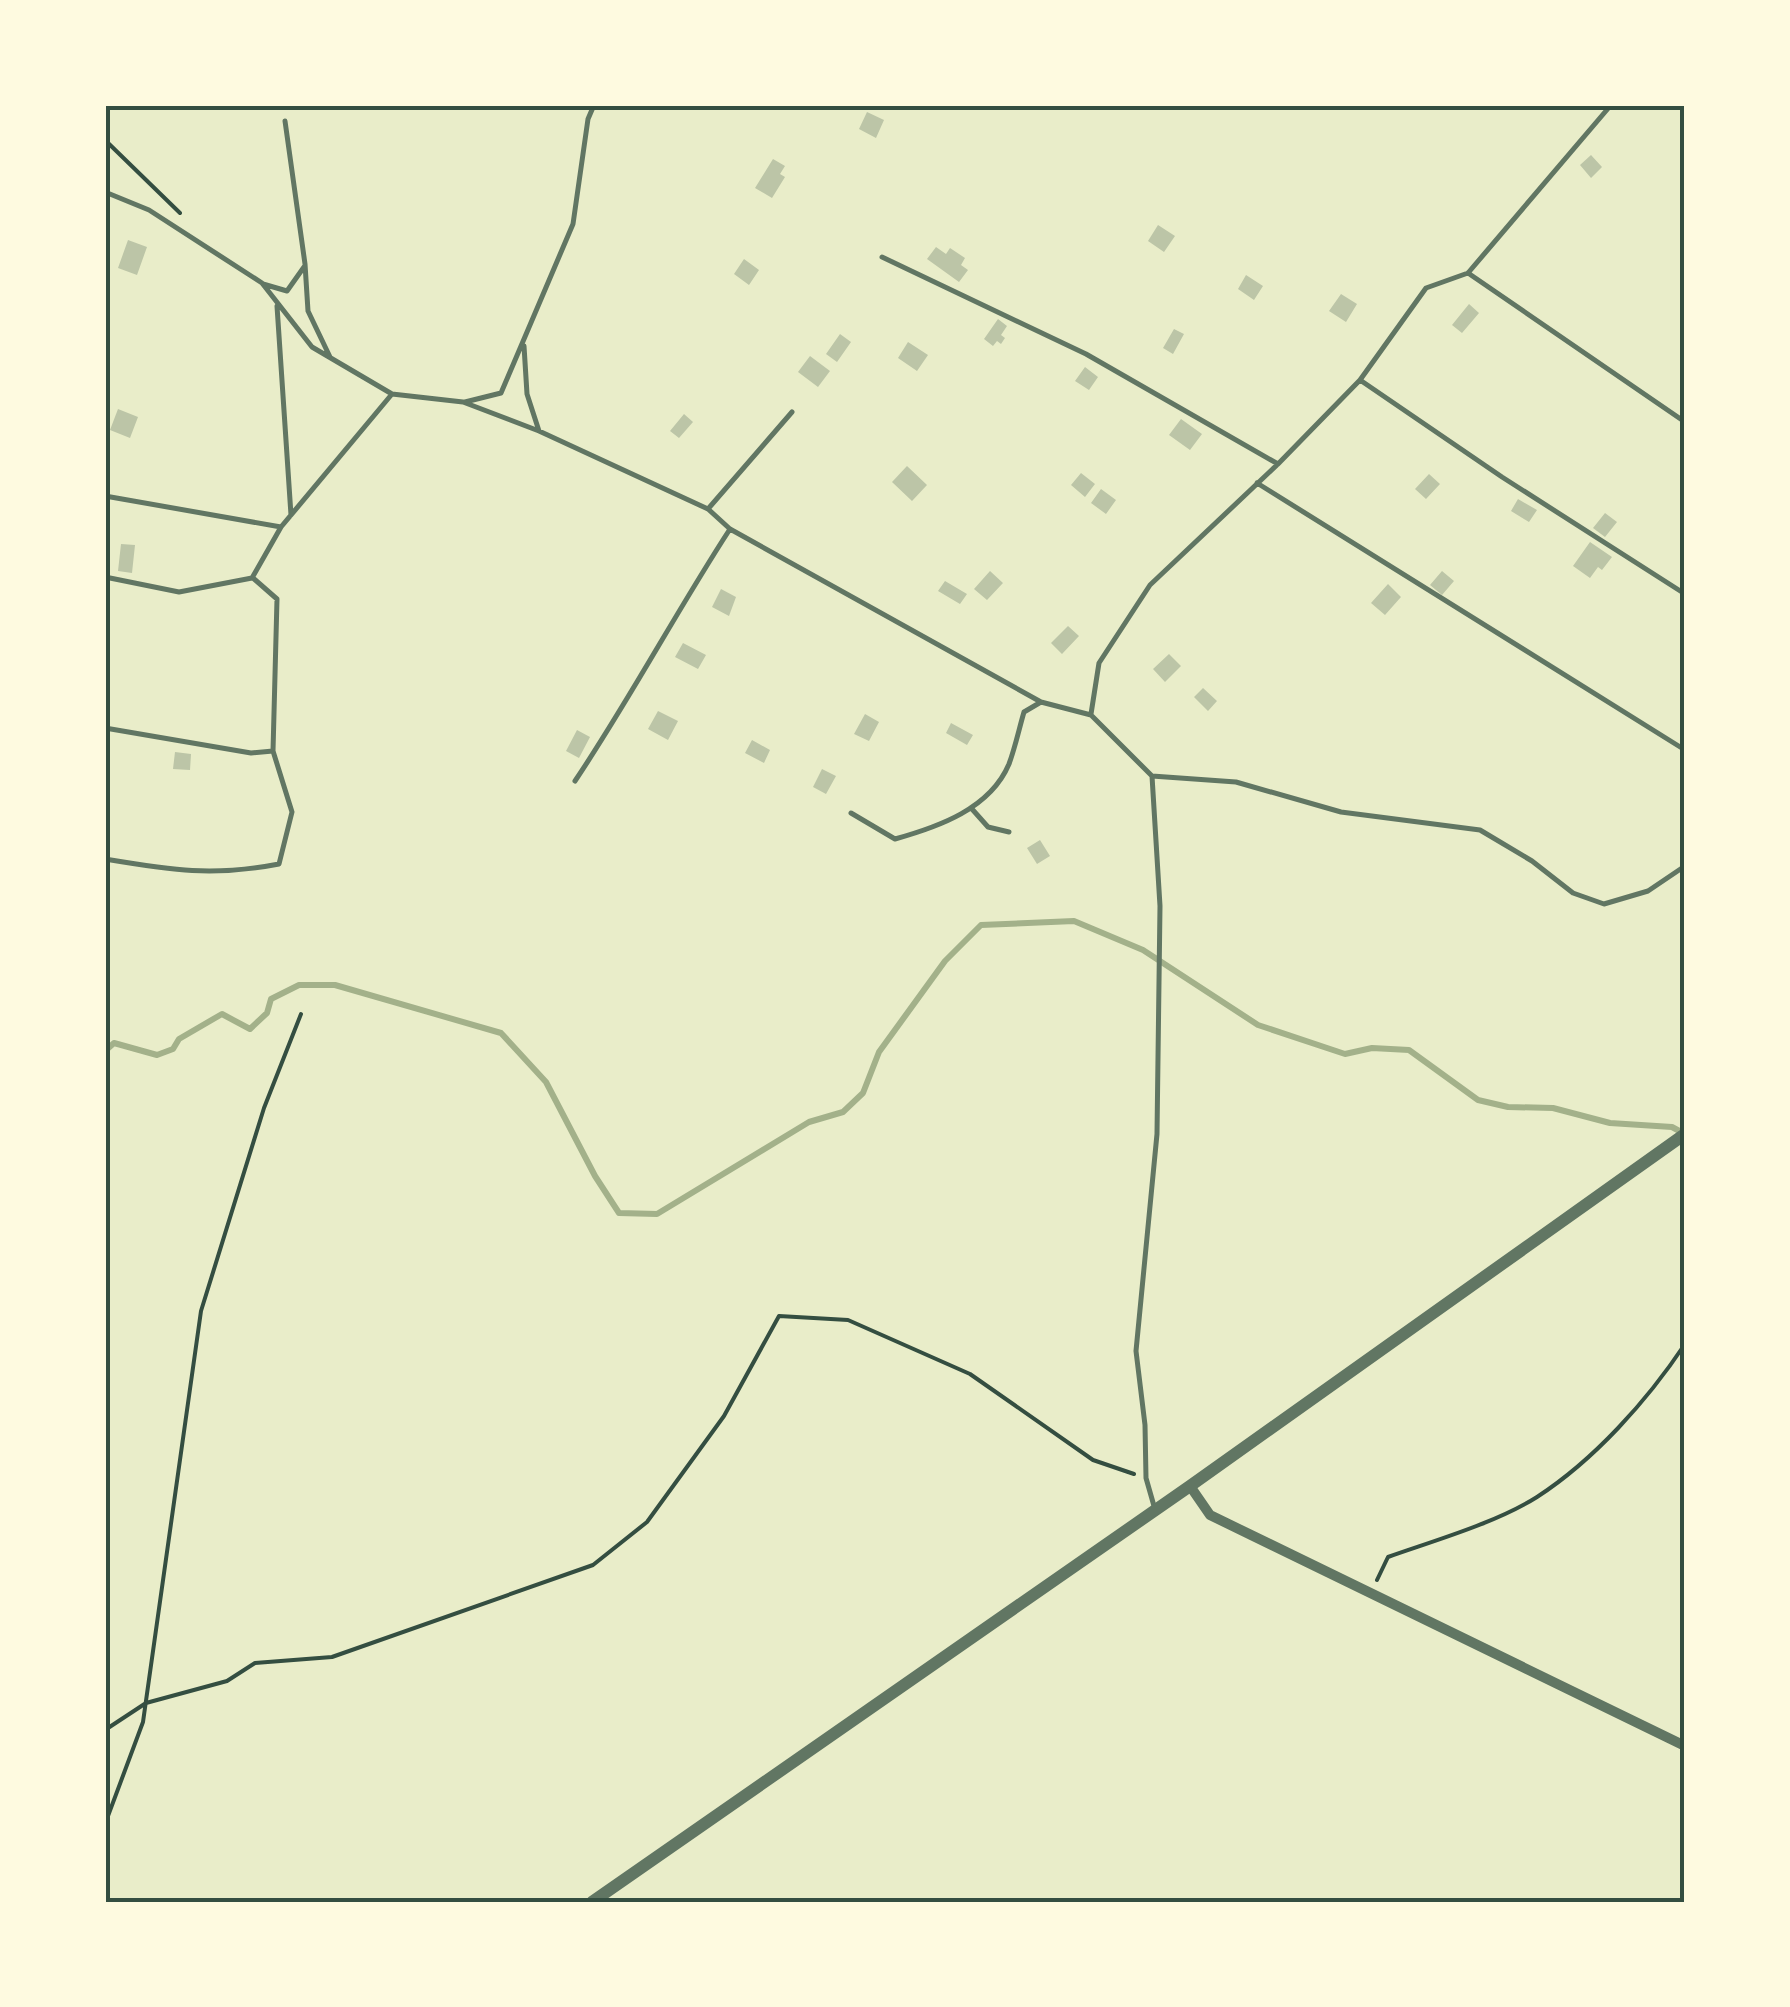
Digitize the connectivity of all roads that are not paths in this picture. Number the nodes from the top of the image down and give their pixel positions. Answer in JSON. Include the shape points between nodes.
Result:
{"nodes":[{"id":1,"x":594,"y":105,"type":"edge"},
{"id":2,"x":1611,"y":105,"type":"edge"},
{"id":3,"x":286,"y":122,"type":"dead end"},
{"id":4,"x":105,"y":192,"type":"edge"},
{"id":5,"x":882,"y":257,"type":"dead end"},
{"id":6,"x":306,"y":264,"type":"junction"},
{"id":7,"x":1468,"y":273,"type":"junction"},
{"id":8,"x":262,"y":283,"type":"junction"},
{"id":9,"x":277,"y":303,"type":"junction"},
{"id":10,"x":524,"y":343,"type":"junction"},
{"id":11,"x":330,"y":358,"type":"junction"},
{"id":12,"x":1360,"y":380,"type":"junction"},
{"id":13,"x":392,"y":394,"type":"junction"},
{"id":14,"x":463,"y":402,"type":"junction"},
{"id":15,"x":792,"y":412,"type":"dead end"},
{"id":16,"x":1685,"y":422,"type":"edge"},
{"id":17,"x":539,"y":431,"type":"junction"},
{"id":18,"x":1278,"y":464,"type":"junction"},
{"id":19,"x":1257,"y":484,"type":"junction"},
{"id":20,"x":105,"y":496,"type":"edge"},
{"id":21,"x":708,"y":509,"type":"junction"},
{"id":22,"x":292,"y":515,"type":"junction"},
{"id":23,"x":282,"y":528,"type":"junction"},
{"id":24,"x":730,"y":530,"type":"junction"},
{"id":25,"x":105,"y":577,"type":"edge"},
{"id":26,"x":252,"y":578,"type":"junction"},
{"id":27,"x":1685,"y":594,"type":"edge"},
{"id":28,"x":1041,"y":702,"type":"junction"},
{"id":29,"x":1091,"y":715,"type":"junction"},
{"id":30,"x":105,"y":728,"type":"edge"},
{"id":31,"x":1685,"y":750,"type":"edge"},
{"id":32,"x":272,"y":751,"type":"junction"},
{"id":33,"x":1152,"y":776,"type":"junction"},
{"id":34,"x":574,"y":781,"type":"dead end"},
{"id":35,"x":972,"y":809,"type":"junction"},
{"id":36,"x":852,"y":813,"type":"dead end"},
{"id":37,"x":1008,"y":832,"type":"dead end"},
{"id":38,"x":105,"y":858,"type":"edge"},
{"id":39,"x":1685,"y":866,"type":"edge"},
{"id":40,"x":1685,"y":1134,"type":"edge"},
{"id":41,"x":1190,"y":1486,"type":"junction"},
{"id":42,"x":1155,"y":1509,"type":"junction"},
{"id":43,"x":1685,"y":1746,"type":"edge"},
{"id":44,"x":592,"y":1902,"type":"edge"}],
"edges":[{"from":1,"to":10,"type":"lane","via":[[572,224]]},
{"from":2,"to":7,"type":"lane"},
{"from":3,"to":6,"type":"lane"},
{"from":4,"to":8,"type":"lane","via":[[148,210]]},
{"from":5,"to":18,"type":"lane","via":[[1086,354]]},
{"from":6,"to":8,"type":"lane","via":[[287,291]]},
{"from":6,"to":11,"type":"lane","via":[[308,311]]},
{"from":7,"to":12,"type":"lane","via":[[1426,288]]},
{"from":7,"to":16,"type":"lane"},
{"from":8,"to":9,"type":"lane"},
{"from":9,"to":11,"type":"lane","via":[[312,348]]},
{"from":9,"to":22,"type":"lane"},
{"from":10,"to":14,"type":"lane","via":[[502,392]]},
{"from":10,"to":17,"type":"lane","via":[[527,394]]},
{"from":11,"to":13,"type":"lane"},
{"from":12,"to":18,"type":"lane"},
{"from":12,"to":27,"type":"lane"},
{"from":13,"to":14,"type":"lane"},
{"from":13,"to":22,"type":"lane"},
{"from":14,"to":17,"type":"lane"},
{"from":15,"to":21,"type":"lane"},
{"from":17,"to":21,"type":"lane"},
{"from":18,"to":19,"type":"lane"},
{"from":19,"to":29,"type":"lane","via":[[1150,585],[1099,663]]},
{"from":19,"to":31,"type":"lane"},
{"from":20,"to":23,"type":"lane"},
{"from":21,"to":24,"type":"lane"},
{"from":22,"to":23,"type":"lane"},
{"from":23,"to":26,"type":"lane"},
{"from":24,"to":28,"type":"lane"},
{"from":24,"to":34,"type":"lane"},
{"from":25,"to":26,"type":"lane","via":[[179,592]]},
{"from":26,"to":32,"type":"lane","via":[[277,599]]},
{"from":28,"to":29,"type":"lane"},
{"from":28,"to":35,"type":"lane","via":[[1024,712],[1007,768]]},
{"from":29,"to":33,"type":"lane"},
{"from":30,"to":32,"type":"lane"},
{"from":32,"to":38,"type":"lane","via":[[292,812],[279,864],[182,872]]},
{"from":33,"to":39,"type":"lane","via":[[1236,782],[1341,812],[1480,830],[1573,893],[1604,904],[1648,891]]},
{"from":33,"to":42,"type":"lane","via":[[1160,906],[1157,1134],[1136,1351],[1146,1478]]},
{"from":35,"to":36,"type":"lane","via":[[896,838]]},
{"from":35,"to":37,"type":"lane","via":[[988,828]]},
{"from":40,"to":41,"type":"street"},
{"from":41,"to":42,"type":"street"},
{"from":41,"to":43,"type":"street","via":[[1210,1515]]},
{"from":42,"to":44,"type":"street"}]}
